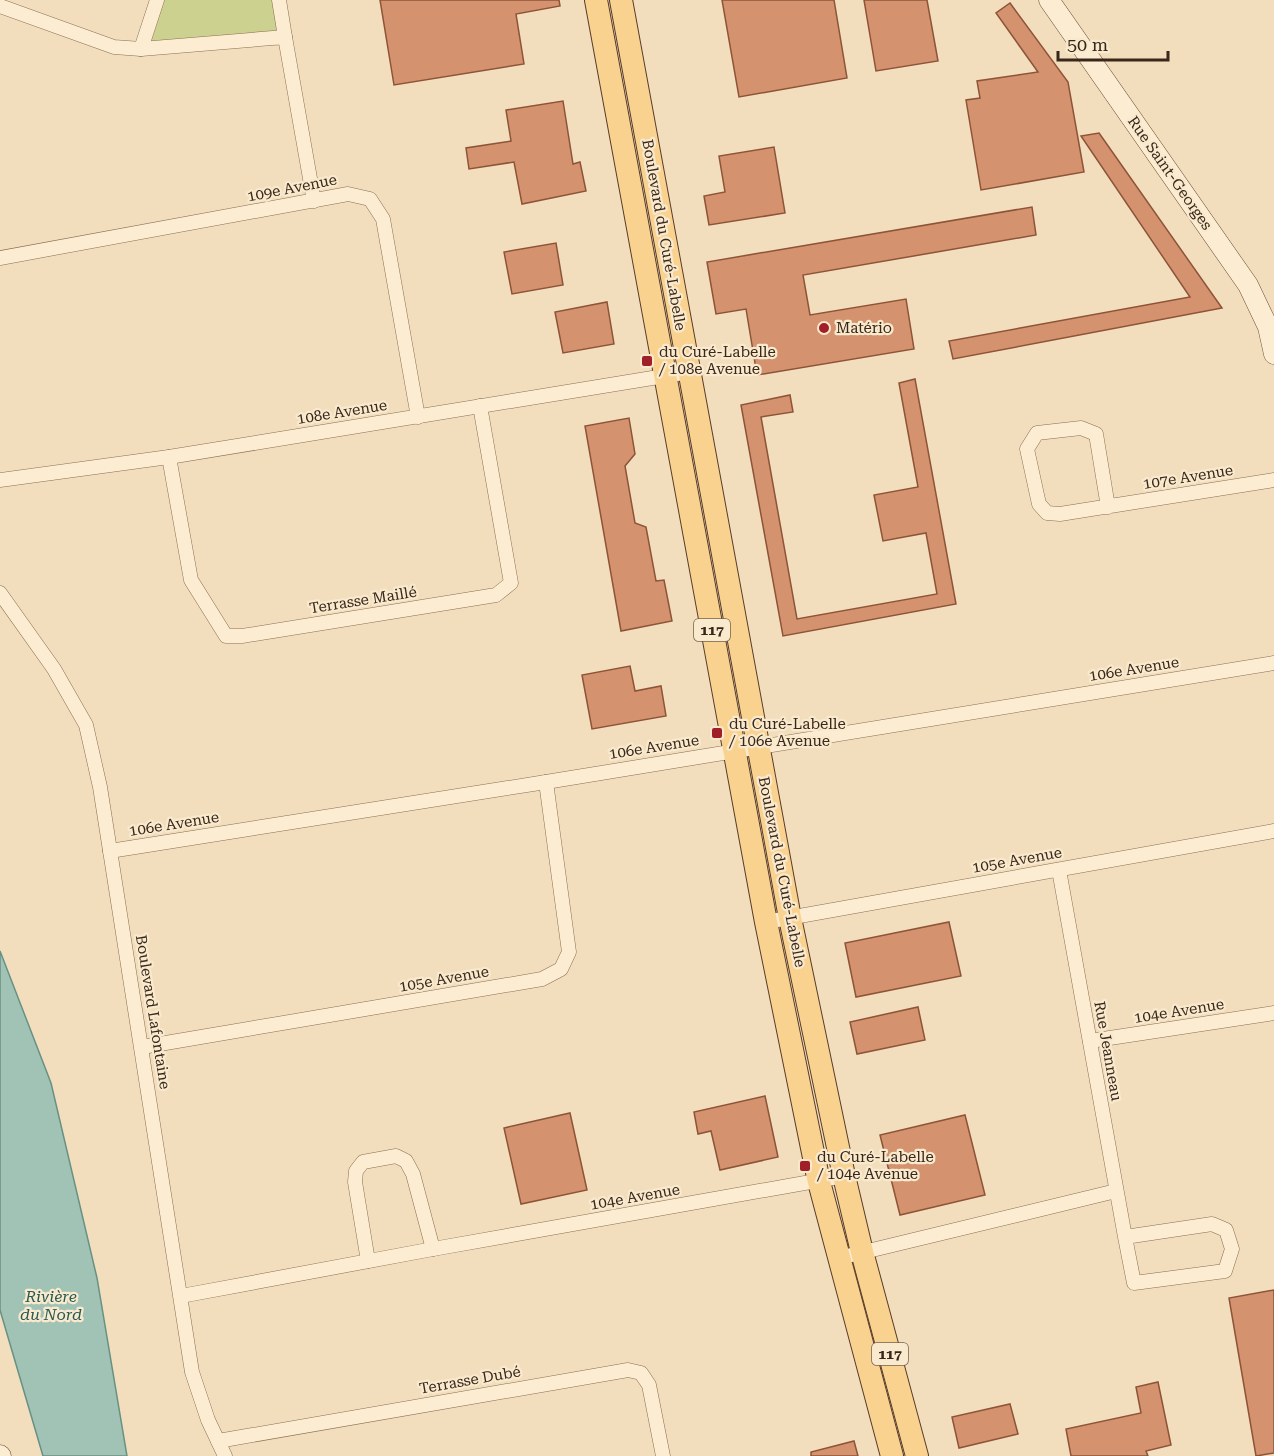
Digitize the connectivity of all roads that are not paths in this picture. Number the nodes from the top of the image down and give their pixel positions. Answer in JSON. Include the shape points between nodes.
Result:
{"nodes":[{"id":1,"x":157,"y":0,"type":"edge"},
{"id":2,"x":279,"y":0,"type":"edge"},
{"id":3,"x":596,"y":0,"type":"edge"},
{"id":4,"x":621,"y":0,"type":"edge"},
{"id":5,"x":1049,"y":0,"type":"edge"},
{"id":6,"x":0,"y":6,"type":"edge"},
{"id":7,"x":285,"y":37,"type":"junction"},
{"id":8,"x":141,"y":49,"type":"junction"},
{"id":9,"x":633,"y":60,"type":"junction"},
{"id":10,"x":609,"y":64,"type":"junction"},
{"id":11,"x":314,"y":201,"type":"junction"},
{"id":12,"x":0,"y":258,"type":"edge"},
{"id":13,"x":1274,"y":354,"type":"edge"},
{"id":14,"x":689,"y":372,"type":"junction"},
{"id":15,"x":666,"y":376,"type":"junction"},
{"id":16,"x":480,"y":406,"type":"junction"},
{"id":17,"x":418,"y":417,"type":"junction"},
{"id":18,"x":169,"y":457,"type":"junction"},
{"id":19,"x":0,"y":480,"type":"edge"},
{"id":20,"x":1274,"y":480,"type":"edge"},
{"id":21,"x":1108,"y":507,"type":"junction"},
{"id":22,"x":0,"y":593,"type":"edge"},
{"id":23,"x":1274,"y":663,"type":"edge"},
{"id":24,"x":759,"y":747,"type":"junction"},
{"id":25,"x":734,"y":751,"type":"junction"},
{"id":26,"x":546,"y":782,"type":"junction"},
{"id":27,"x":1274,"y":831,"type":"edge"},
{"id":28,"x":110,"y":851,"type":"junction"},
{"id":29,"x":1059,"y":870,"type":"junction"},
{"id":30,"x":790,"y":918,"type":"junction"},
{"id":31,"x":766,"y":922,"type":"junction"},
{"id":32,"x":1274,"y":1013,"type":"edge"},
{"id":33,"x":1090,"y":1041,"type":"junction"},
{"id":34,"x":142,"y":1047,"type":"junction"},
{"id":35,"x":844,"y":1176,"type":"junction"},
{"id":36,"x":819,"y":1181,"type":"junction"},
{"id":37,"x":1116,"y":1191,"type":"junction"},
{"id":38,"x":1125,"y":1238,"type":"junction"},
{"id":39,"x":433,"y":1249,"type":"junction"},
{"id":40,"x":862,"y":1252,"type":"junction"},
{"id":41,"x":839,"y":1258,"type":"junction"},
{"id":42,"x":368,"y":1261,"type":"junction"},
{"id":43,"x":181,"y":1296,"type":"junction"},
{"id":44,"x":218,"y":1441,"type":"junction"},
{"id":45,"x":225,"y":1456,"type":"edge"},
{"id":46,"x":663,"y":1456,"type":"edge"},
{"id":47,"x":892,"y":1456,"type":"edge"},
{"id":48,"x":917,"y":1456,"type":"edge"}],
"edges":[{"from":1,"to":8,"type":"street"},
{"from":2,"to":7,"type":"street"},
{"from":3,"to":10,"type":"main road","name":"Boulevard du Curé-Labelle","number":"117"},
{"from":4,"to":9,"type":"main road","name":"Boulevard du Curé-Labelle","number":"117"},
{"from":5,"to":13,"type":"street","name":"Rue Saint-Georges","via":[[1248,285],[1268,327]]},
{"from":6,"to":8,"type":"street","via":[[114,47]]},
{"from":7,"to":8,"type":"street"},
{"from":7,"to":11,"type":"street"},
{"from":9,"to":10,"type":"main road"},
{"from":9,"to":14,"type":"main road","name":"Boulevard du Curé-Labelle","number":"117"},
{"from":10,"to":15,"type":"main road","name":"Boulevard du Curé-Labelle","number":"117"},
{"from":11,"to":12,"type":"street","name":"109e Avenue"},
{"from":11,"to":17,"type":"street","name":"109e Avenue","via":[[348,195],[370,199],[383,219]]},
{"from":14,"to":15,"type":"street","name":"108e Avenue"},
{"from":14,"to":24,"type":"main road","name":"Boulevard du Curé-Labelle","number":"117"},
{"from":15,"to":16,"type":"street","name":"108e Avenue"},
{"from":15,"to":25,"type":"main road","name":"Boulevard du Curé-Labelle","number":"117"},
{"from":16,"to":17,"type":"street","name":"108e Avenue"},
{"from":16,"to":18,"type":"street","name":"Terrasse Maillé","via":[[512,583],[496,595],[226,636],[191,580]]},
{"from":17,"to":18,"type":"street","name":"108e Avenue"},
{"from":18,"to":19,"type":"street","name":"108e Avenue"},
{"from":20,"to":21,"type":"street","name":"107e Avenue"},
{"from":21,"to":21,"type":"street","name":"107e Avenue","via":[[1047,513],[1039,504],[1027,449],[1037,433],[1081,428],[1096,434]]},
{"from":22,"to":28,"type":"street","name":"Boulevard Lafontaine","via":[[54,669],[86,725]]},
{"from":23,"to":24,"type":"street","name":"106e Avenue"},
{"from":24,"to":25,"type":"street","name":"106e Avenue"},
{"from":24,"to":30,"type":"main road","name":"Boulevard du Curé-Labelle","number":"117"},
{"from":25,"to":26,"type":"street","name":"106e Avenue"},
{"from":25,"to":31,"type":"main road","name":"Boulevard du Curé-Labelle","number":"117"},
{"from":26,"to":28,"type":"street","name":"106e Avenue"},
{"from":26,"to":34,"type":"street","name":"105e Avenue","via":[[569,952],[561,969],[542,979]]},
{"from":27,"to":29,"type":"street","name":"105e Avenue"},
{"from":28,"to":34,"type":"street","name":"Boulevard Lafontaine"},
{"from":29,"to":30,"type":"street","name":"105e Avenue"},
{"from":29,"to":33,"type":"street","name":"Rue Jeanneau"},
{"from":30,"to":31,"type":"street","name":"105e Avenue"},
{"from":30,"to":35,"type":"main road","name":"Boulevard du Curé-Labelle","number":"117"},
{"from":31,"to":36,"type":"main road","name":"Boulevard du Curé-Labelle","number":"117"},
{"from":32,"to":33,"type":"street","name":"104e Avenue"},
{"from":33,"to":37,"type":"street","name":"Rue Jeanneau"},
{"from":34,"to":43,"type":"street","name":"Boulevard Lafontaine"},
{"from":35,"to":36,"type":"street","name":"104e Avenue"},
{"from":35,"to":40,"type":"main road","name":"Boulevard du Curé-Labelle","number":"117"},
{"from":36,"to":39,"type":"street","name":"104e Avenue"},
{"from":36,"to":41,"type":"main road","name":"Boulevard du Curé-Labelle","number":"117"},
{"from":37,"to":38,"type":"street","name":"Rue Jeanneau"},
{"from":37,"to":40,"type":"street"},
{"from":38,"to":38,"type":"street","name":"Rue Jeanneau","via":[[1134,1283],[1225,1271],[1232,1249],[1226,1230],[1212,1224]]},
{"from":39,"to":42,"type":"street","name":"104e Avenue"},
{"from":39,"to":42,"type":"street","via":[[406,1161],[396,1156],[363,1162],[356,1171],[355,1182]]},
{"from":40,"to":41,"type":"street"},
{"from":40,"to":48,"type":"main road","name":"Boulevard du Curé-Labelle","number":"117"},
{"from":41,"to":47,"type":"main road","name":"Boulevard du Curé-Labelle","number":"117"},
{"from":42,"to":43,"type":"street","name":"104e Avenue"},
{"from":43,"to":44,"type":"street","name":"Boulevard Lafontaine","via":[[192,1372]]},
{"from":44,"to":45,"type":"street","name":"Boulevard Lafontaine"},
{"from":44,"to":46,"type":"street","name":"Terrasse Dubé","via":[[628,1370],[641,1373],[649,1385]]}]}
